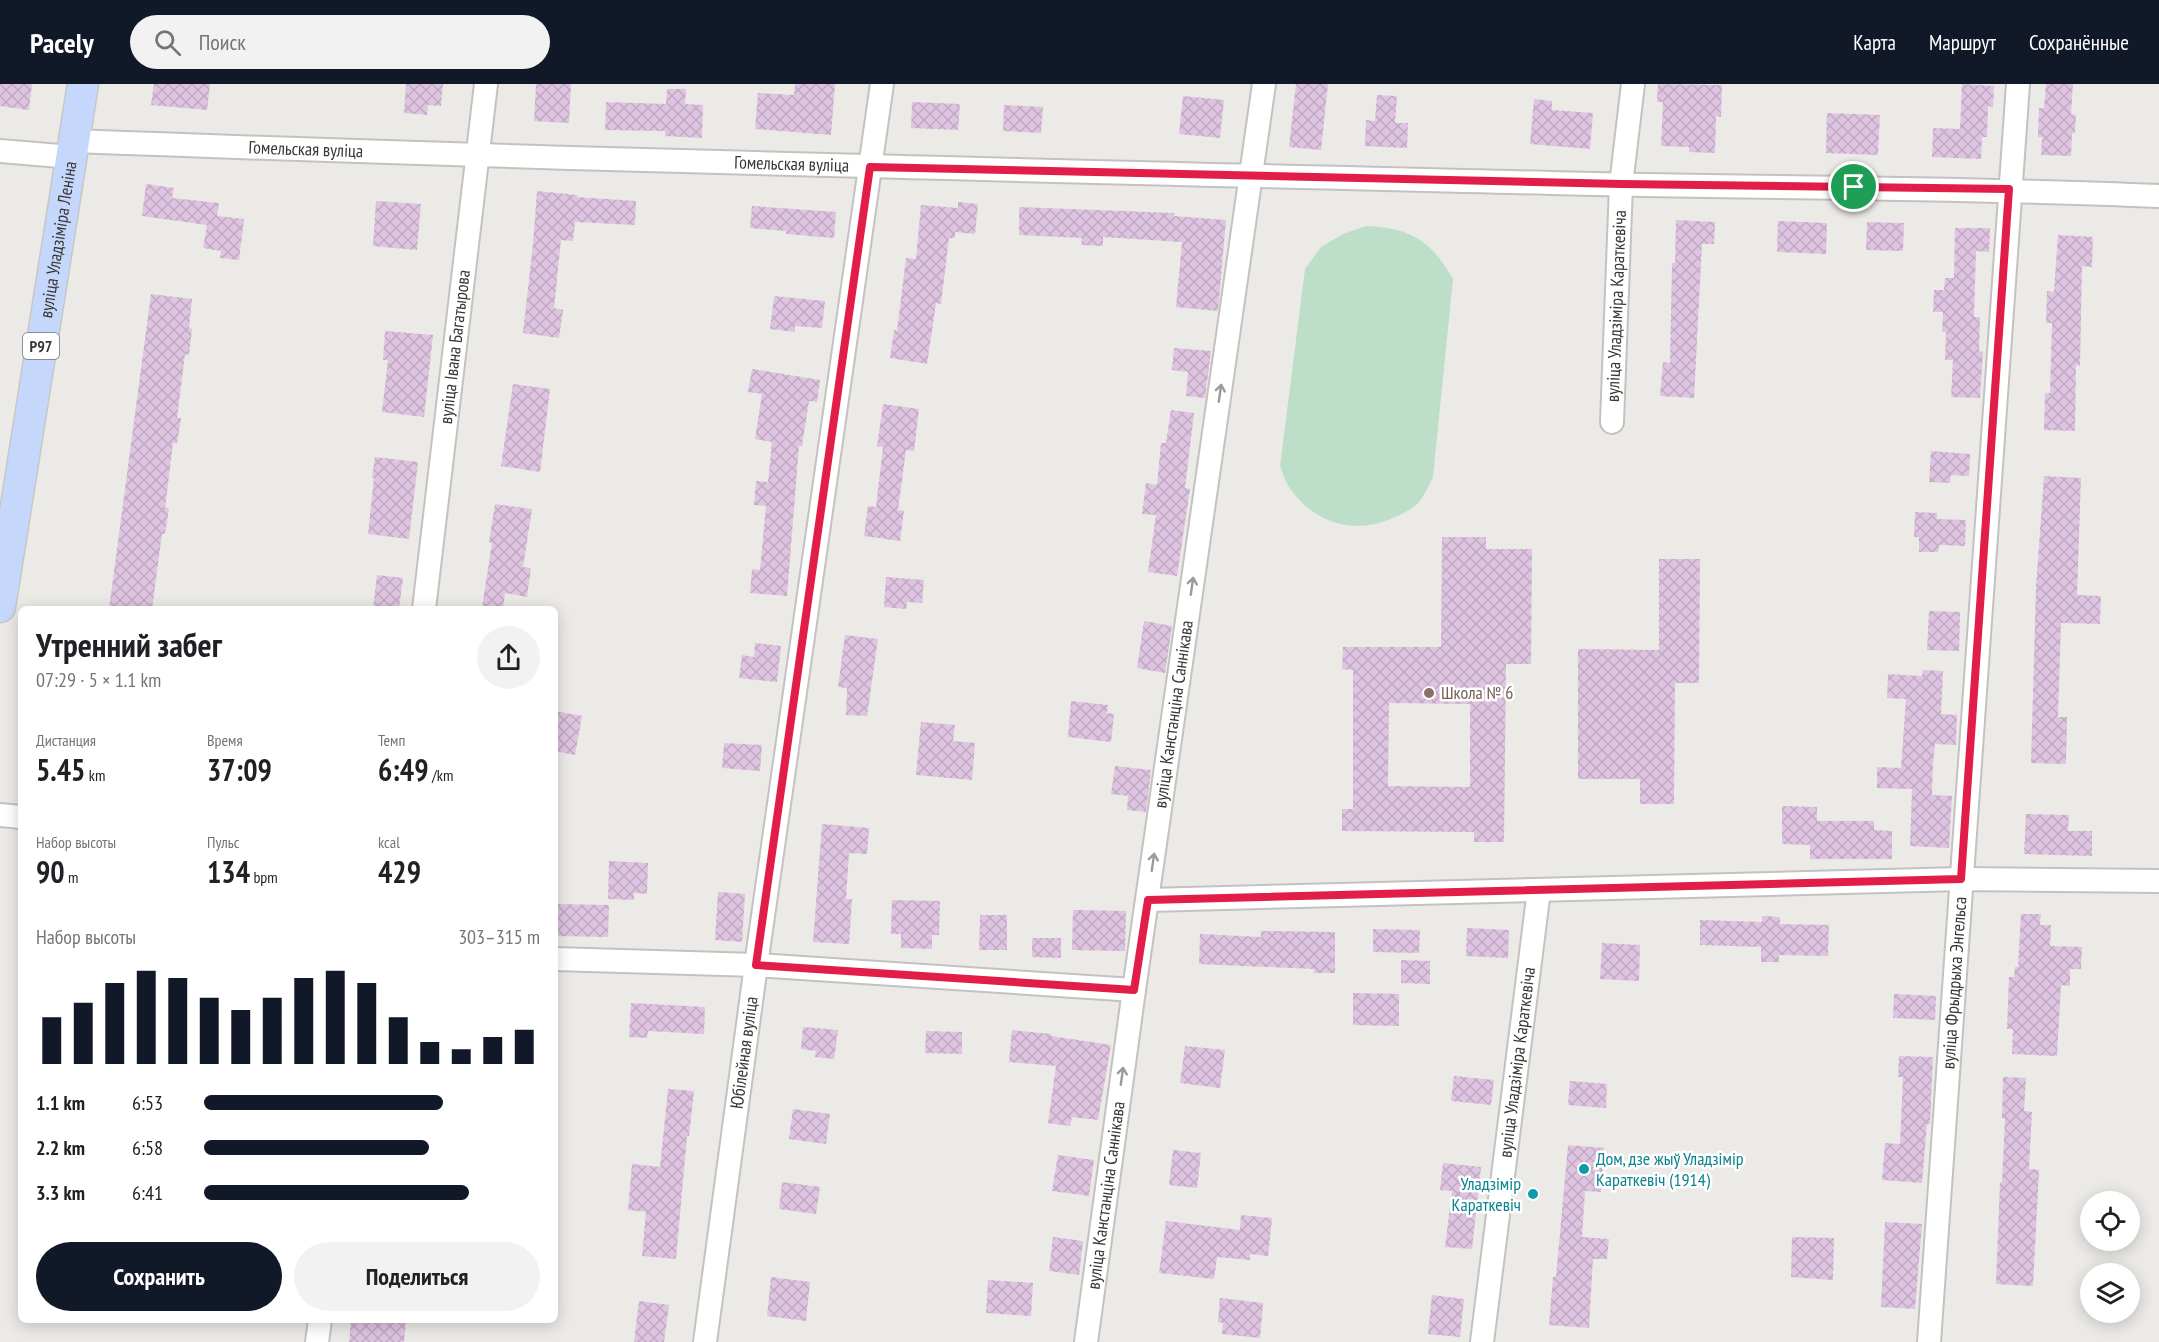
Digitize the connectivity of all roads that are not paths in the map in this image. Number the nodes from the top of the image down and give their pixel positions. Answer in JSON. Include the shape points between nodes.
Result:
{"nodes":[{"id":1,"x":83,"y":84,"type":"edge"},
{"id":2,"x":486,"y":84,"type":"edge"},
{"id":3,"x":882,"y":84,"type":"edge"},
{"id":4,"x":1264,"y":84,"type":"edge"},
{"id":5,"x":1633,"y":84,"type":"edge"},
{"id":6,"x":2018,"y":84,"type":"edge"},
{"id":7,"x":73,"y":149,"type":"junction"},
{"id":8,"x":0,"y":151,"type":"edge"},
{"id":9,"x":476,"y":156,"type":"junction"},
{"id":10,"x":870,"y":167,"type":"junction"},
{"id":11,"x":1251,"y":176,"type":"junction"},
{"id":12,"x":1621,"y":184,"type":"junction"},
{"id":13,"x":2009,"y":189,"type":"junction"},
{"id":14,"x":2159,"y":196,"type":"edge"},
{"id":15,"x":1612,"y":422,"type":"dead end"},
{"id":16,"x":424,"y":606,"type":"edge"},
{"id":17,"x":0,"y":607,"type":"edge"},
{"id":18,"x":0,"y":815,"type":"edge"},
{"id":19,"x":18,"y":817,"type":"edge"},
{"id":20,"x":1961,"y":879,"type":"junction"},
{"id":21,"x":2159,"y":881,"type":"edge"},
{"id":22,"x":1539,"y":891,"type":"junction"},
{"id":23,"x":1148,"y":900,"type":"junction"},
{"id":24,"x":558,"y":959,"type":"edge"},
{"id":25,"x":756,"y":965,"type":"junction"},
{"id":26,"x":1134,"y":990,"type":"junction"},
{"id":27,"x":320,"y":1323,"type":"edge"},
{"id":28,"x":317,"y":1342,"type":"edge"},
{"id":29,"x":705,"y":1342,"type":"edge"},
{"id":30,"x":1086,"y":1342,"type":"edge"},
{"id":31,"x":1482,"y":1342,"type":"edge"},
{"id":32,"x":1929,"y":1342,"type":"edge"}],
"edges":[{"from":1,"to":7,"type":"main road","name":"вуліца Уладзіміра Леніна","number":"Р97"},
{"from":2,"to":9,"type":"street","name":"вуліца Івана Багатырова"},
{"from":3,"to":10,"type":"street","name":"Юбілейная вуліца"},
{"from":4,"to":11,"type":"street","name":"вуліца Канстанціна Саннікава"},
{"from":5,"to":12,"type":"street","name":"вуліца Уладзіміра Караткевіча"},
{"from":6,"to":13,"type":"street","name":"вуліца Фрыдрыха Энгельса"},
{"from":7,"to":8,"type":"street","name":"Гомельская вуліца"},
{"from":7,"to":9,"type":"street","name":"Гомельская вуліца"},
{"from":7,"to":17,"type":"main road","name":"вуліца Уладзіміра Леніна","number":"Р97"},
{"from":9,"to":10,"type":"street","name":"Гомельская вуліца"},
{"from":9,"to":16,"type":"street","name":"вуліца Івана Багатырова"},
{"from":10,"to":11,"type":"street","name":"Гомельская вуліца"},
{"from":10,"to":25,"type":"street","name":"Юбілейная вуліца"},
{"from":11,"to":12,"type":"street","name":"Гомельская вуліца"},
{"from":23,"to":11,"type":"street","name":"вуліца Канстанціна Саннікава","one_way":true},
{"from":12,"to":13,"type":"street","name":"Гомельская вуліца"},
{"from":12,"to":15,"type":"street","name":"вуліца Уладзіміра Караткевіча"},
{"from":13,"to":14,"type":"street","name":"Гомельская вуліца"},
{"from":13,"to":20,"type":"street","name":"вуліца Фрыдрыха Энгельса"},
{"from":18,"to":19,"type":"street"},
{"from":20,"to":21,"type":"street"},
{"from":20,"to":22,"type":"street"},
{"from":20,"to":32,"type":"street","name":"вуліца Фрыдрыха Энгельса"},
{"from":22,"to":23,"type":"street"},
{"from":22,"to":31,"type":"street","name":"вуліца Уладзіміра Караткевіча"},
{"from":23,"to":26,"type":"street","name":"вуліца Канстанціна Саннікава"},
{"from":24,"to":25,"type":"street"},
{"from":25,"to":26,"type":"street"},
{"from":25,"to":29,"type":"street","name":"Юбілейная вуліца"},
{"from":30,"to":26,"type":"street","name":"вуліца Канстанціна Саннікава","one_way":true},
{"from":27,"to":28,"type":"street"}]}
